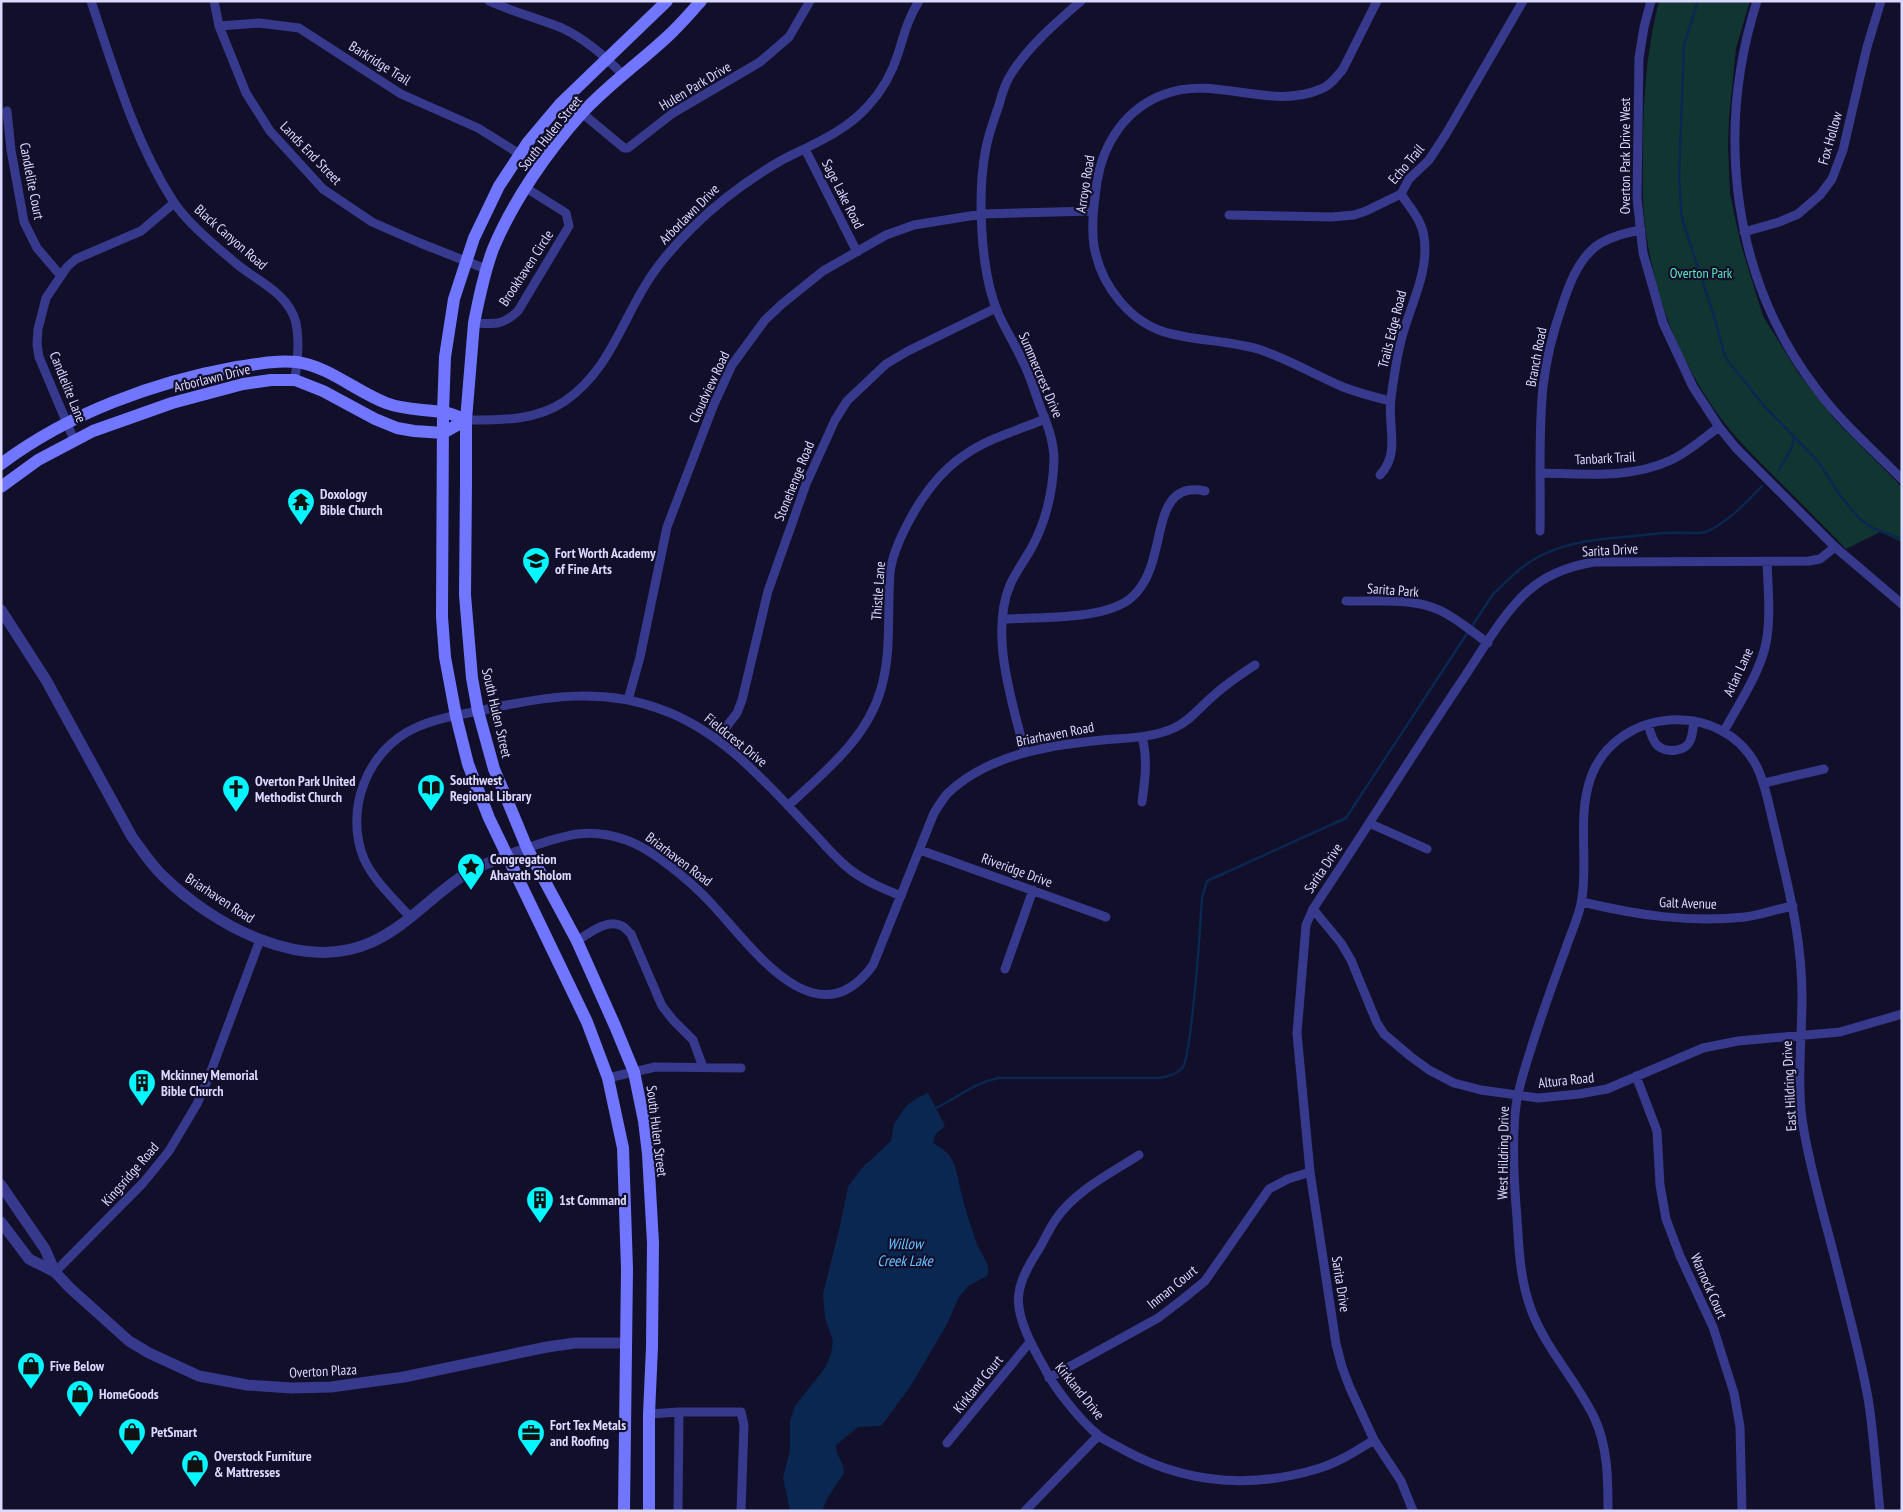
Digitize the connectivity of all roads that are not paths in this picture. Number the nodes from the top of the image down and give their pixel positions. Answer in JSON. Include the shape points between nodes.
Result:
{"nodes":[{"id":1,"x":91,"y":1,"type":"edge"},
{"id":2,"x":214,"y":1,"type":"edge"},
{"id":3,"x":489,"y":1,"type":"edge"},
{"id":4,"x":667,"y":1,"type":"edge"},
{"id":5,"x":701,"y":1,"type":"edge"},
{"id":6,"x":810,"y":1,"type":"edge"},
{"id":7,"x":919,"y":1,"type":"edge"},
{"id":8,"x":1081,"y":1,"type":"edge"},
{"id":9,"x":1377,"y":1,"type":"edge"},
{"id":10,"x":1523,"y":1,"type":"edge"},
{"id":11,"x":1651,"y":1,"type":"edge"},
{"id":12,"x":1757,"y":1,"type":"edge"},
{"id":13,"x":1881,"y":1,"type":"edge"},
{"id":14,"x":219,"y":26,"type":"junction"},
{"id":15,"x":607,"y":58,"type":"junction"},
{"id":16,"x":623,"y":75,"type":"junction"},
{"id":17,"x":7,"y":110,"type":"dead end"},
{"id":18,"x":582,"y":114,"type":"junction"},
{"id":19,"x":805,"y":149,"type":"junction"},
{"id":20,"x":520,"y":154,"type":"junction"},
{"id":21,"x":539,"y":166,"type":"junction"},
{"id":22,"x":526,"y":188,"type":"junction"},
{"id":23,"x":1401,"y":194,"type":"junction"},
{"id":24,"x":174,"y":203,"type":"junction"},
{"id":25,"x":1093,"y":211,"type":"junction"},
{"id":26,"x":982,"y":214,"type":"junction"},
{"id":27,"x":1229,"y":215,"type":"dead end"},
{"id":28,"x":1641,"y":230,"type":"junction"},
{"id":29,"x":1744,"y":232,"type":"junction"},
{"id":30,"x":857,"y":252,"type":"junction"},
{"id":31,"x":466,"y":260,"type":"junction"},
{"id":32,"x":486,"y":269,"type":"junction"},
{"id":33,"x":61,"y":276,"type":"junction"},
{"id":34,"x":996,"y":308,"type":"junction"},
{"id":35,"x":474,"y":323,"type":"junction"},
{"id":36,"x":297,"y":362,"type":"junction"},
{"id":37,"x":295,"y":380,"type":"junction"},
{"id":38,"x":1390,"y":401,"type":"junction"},
{"id":39,"x":443,"y":412,"type":"junction"},
{"id":40,"x":1045,"y":419,"type":"junction"},
{"id":41,"x":466,"y":420,"type":"junction"},
{"id":42,"x":68,"y":422,"type":"junction"},
{"id":43,"x":1719,"y":427,"type":"junction"},
{"id":44,"x":443,"y":433,"type":"junction"},
{"id":45,"x":74,"y":440,"type":"junction"},
{"id":46,"x":1,"y":464,"type":"edge"},
{"id":47,"x":1541,"y":473,"type":"junction"},
{"id":48,"x":1380,"y":475,"type":"dead end"},
{"id":49,"x":1902,"y":478,"type":"edge"},
{"id":50,"x":1,"y":487,"type":"edge"},
{"id":51,"x":1205,"y":491,"type":"dead end"},
{"id":52,"x":1540,"y":531,"type":"dead end"},
{"id":53,"x":1835,"y":547,"type":"junction"},
{"id":54,"x":1767,"y":562,"type":"junction"},
{"id":55,"x":1346,"y":601,"type":"dead end"},
{"id":56,"x":1902,"y":604,"type":"edge"},
{"id":57,"x":1,"y":610,"type":"edge"},
{"id":58,"x":1003,"y":619,"type":"junction"},
{"id":59,"x":1488,"y":643,"type":"junction"},
{"id":60,"x":1255,"y":665,"type":"dead end"},
{"id":61,"x":628,"y":700,"type":"junction"},
{"id":62,"x":478,"y":711,"type":"junction"},
{"id":63,"x":456,"y":716,"type":"junction"},
{"id":64,"x":1694,"y":721,"type":"junction"},
{"id":65,"x":1648,"y":724,"type":"junction"},
{"id":66,"x":1724,"y":731,"type":"junction"},
{"id":67,"x":1142,"y":737,"type":"junction"},
{"id":68,"x":717,"y":739,"type":"junction"},
{"id":69,"x":1025,"y":753,"type":"junction"},
{"id":70,"x":1824,"y":769,"type":"dead end"},
{"id":71,"x":1764,"y":784,"type":"junction"},
{"id":72,"x":1142,"y":802,"type":"dead end"},
{"id":73,"x":788,"y":806,"type":"junction"},
{"id":74,"x":1369,"y":823,"type":"junction"},
{"id":75,"x":527,"y":848,"type":"junction"},
{"id":76,"x":1427,"y":849,"type":"dead end"},
{"id":77,"x":920,"y":850,"type":"junction"},
{"id":78,"x":508,"y":856,"type":"junction"},
{"id":79,"x":1034,"y":890,"type":"junction"},
{"id":80,"x":901,"y":896,"type":"junction"},
{"id":81,"x":1582,"y":902,"type":"junction"},
{"id":82,"x":1793,"y":906,"type":"junction"},
{"id":83,"x":1312,"y":908,"type":"junction"},
{"id":84,"x":1106,"y":917,"type":"dead end"},
{"id":85,"x":411,"y":918,"type":"junction"},
{"id":86,"x":260,"y":940,"type":"junction"},
{"id":87,"x":576,"y":941,"type":"junction"},
{"id":88,"x":1005,"y":970,"type":"dead end"},
{"id":89,"x":1902,"y":1014,"type":"edge"},
{"id":90,"x":1800,"y":1036,"type":"junction"},
{"id":91,"x":703,"y":1067,"type":"junction"},
{"id":92,"x":741,"y":1068,"type":"dead end"},
{"id":93,"x":634,"y":1072,"type":"junction"},
{"id":94,"x":1636,"y":1076,"type":"junction"},
{"id":95,"x":608,"y":1078,"type":"junction"},
{"id":96,"x":1517,"y":1096,"type":"junction"},
{"id":97,"x":1139,"y":1154,"type":"dead end"},
{"id":98,"x":1310,"y":1172,"type":"junction"},
{"id":99,"x":1,"y":1185,"type":"edge"},
{"id":100,"x":1,"y":1222,"type":"edge"},
{"id":101,"x":55,"y":1272,"type":"junction"},
{"id":102,"x":1030,"y":1342,"type":"junction"},
{"id":103,"x":625,"y":1343,"type":"junction"},
{"id":104,"x":1049,"y":1378,"type":"junction"},
{"id":105,"x":679,"y":1412,"type":"junction"},
{"id":106,"x":649,"y":1414,"type":"junction"},
{"id":107,"x":1098,"y":1436,"type":"junction"},
{"id":108,"x":1374,"y":1440,"type":"junction"},
{"id":109,"x":947,"y":1443,"type":"dead end"},
{"id":110,"x":624,"y":1511,"type":"edge"},
{"id":111,"x":649,"y":1511,"type":"edge"},
{"id":112,"x":678,"y":1511,"type":"edge"},
{"id":113,"x":741,"y":1511,"type":"edge"},
{"id":114,"x":1025,"y":1511,"type":"edge"},
{"id":115,"x":1413,"y":1511,"type":"edge"},
{"id":116,"x":1608,"y":1511,"type":"edge"},
{"id":117,"x":1742,"y":1511,"type":"edge"},
{"id":118,"x":1880,"y":1511,"type":"edge"}],
"edges":[{"from":1,"to":24,"type":"street","name":"Black Canyon Road","via":[[136,129],[151,164]]},
{"from":2,"to":14,"type":"street","name":"Lands End Street"},
{"from":3,"to":15,"type":"street","via":[[562,28]]},
{"from":4,"to":15,"type":"main road","name":"South Hulen Street"},
{"from":5,"to":16,"type":"main road","name":"South Hulen Street","via":[[667,37]]},
{"from":6,"to":18,"type":"street","name":"Hulen Park Drive","via":[[789,37],[760,62],[673,113],[628,148]]},
{"from":7,"to":19,"type":"street","name":"Arborlawn Drive","via":[[906,23],[888,78],[870,105],[855,120]]},
{"from":8,"to":26,"type":"street","name":"Summercrest Drive","via":[[1048,30],[1013,71],[1005,87],[986,148]]},
{"from":9,"to":25,"type":"street","name":"Arroyo Road","via":[[1343,69],[1322,89],[1294,96],[1275,96],[1196,88],[1165,94],[1132,115],[1117,129],[1105,150]]},
{"from":10,"to":23,"type":"street","name":"Echo Trail","via":[[1446,134],[1429,160],[1409,179]]},
{"from":11,"to":28,"type":"street","name":"Overton Park Drive West","via":[[1639,58],[1637,198]]},
{"from":12,"to":29,"type":"street","via":[[1744,46],[1734,126],[1736,186]]},
{"from":13,"to":29,"type":"street","name":"Fox Hollow","via":[[1843,150],[1832,179],[1820,195],[1798,214]]},
{"from":14,"to":20,"type":"street","name":"Barkridge Trail","via":[[259,23],[299,28],[401,94],[478,128]]},
{"from":14,"to":31,"type":"street","name":"Lands End Street","via":[[246,93],[270,131],[323,189],[372,222]]},
{"from":15,"to":16,"type":"street"},
{"from":15,"to":20,"type":"main road","name":"South Hulen Street","via":[[560,104]]},
{"from":16,"to":18,"type":"main road","name":"South Hulen Street"},
{"from":17,"to":33,"type":"street","name":"Candlelite Court","via":[[24,222],[37,248]]},
{"from":18,"to":21,"type":"main road","name":"South Hulen Street"},
{"from":19,"to":30,"type":"street","name":"Sage Lake Road"},
{"from":19,"to":41,"type":"street","name":"Arborlawn Drive","via":[[731,193],[690,231],[646,284],[601,366],[587,384],[557,406],[532,415],[500,420]]},
{"from":20,"to":21,"type":"street","name":"Barkridge Trail"},
{"from":20,"to":31,"type":"main road","name":"South Hulen Street","via":[[488,205]]},
{"from":21,"to":22,"type":"main road","name":"South Hulen Street"},
{"from":22,"to":32,"type":"main road","name":"South Hulen Street","via":[[512,209]]},
{"from":22,"to":35,"type":"street","name":"Brookhaven Circle","via":[[566,213],[569,226],[518,311],[508,321]]},
{"from":23,"to":27,"type":"street","name":"Echo Trail","via":[[1354,215]]},
{"from":23,"to":38,"type":"street","name":"Trails Edge Road","via":[[1420,222],[1424,238],[1424,267],[1403,333]]},
{"from":24,"to":33,"type":"street","name":"Candlelite Lane","via":[[141,231],[76,259]]},
{"from":24,"to":36,"type":"street","name":"Black Canyon Road","via":[[238,265],[280,295],[295,322],[299,350]]},
{"from":25,"to":26,"type":"street","name":"Cloudview Road"},
{"from":25,"to":38,"type":"street","name":"Arroyo Road","via":[[1094,245],[1100,266],[1114,294],[1140,321],[1171,334],[1228,342],[1273,354],[1342,386]]},
{"from":26,"to":30,"type":"street","name":"Cloudview Road","via":[[914,225],[886,235]]},
{"from":26,"to":34,"type":"street","name":"Summercrest Drive","via":[[984,262]]},
{"from":28,"to":43,"type":"street","name":"Overton Park Drive West","via":[[1643,252],[1663,322],[1693,388]]},
{"from":28,"to":47,"type":"street","name":"Branch Road","via":[[1606,239],[1585,257],[1572,277],[1556,326],[1543,388]]},
{"from":29,"to":49,"type":"street","via":[[1765,296],[1798,362],[1839,415]]},
{"from":30,"to":61,"type":"street","name":"Cloudview Road","via":[[823,271],[782,304],[750,339],[732,365],[667,527]]},
{"from":31,"to":32,"type":"street","name":"Lands End Street"},
{"from":31,"to":39,"type":"main road","name":"South Hulen Street","via":[[448,334]]},
{"from":32,"to":35,"type":"main road","name":"South Hulen Street"},
{"from":33,"to":42,"type":"street","name":"Candlelite Lane","via":[[46,298],[37,344],[39,357]]},
{"from":34,"to":40,"type":"street","name":"Summercrest Drive","via":[[1023,360]]},
{"from":34,"to":68,"type":"street","name":"Stonehenge Road","via":[[886,364],[847,401],[839,413],[806,484],[768,591],[742,700],[737,713]]},
{"from":35,"to":41,"type":"main road","name":"South Hulen Street"},
{"from":36,"to":37,"type":"street","name":"Black Canyon Road"},
{"from":36,"to":39,"type":"main road","name":"Arborlawn Drive","via":[[330,373],[385,402],[408,409]]},
{"from":36,"to":42,"type":"main road","name":"Arborlawn Drive","via":[[271,361],[203,373],[139,393]]},
{"from":37,"to":44,"type":"main road","name":"Arborlawn Drive","via":[[397,428]]},
{"from":37,"to":45,"type":"main road","name":"Arborlawn Drive","via":[[271,380],[210,392],[144,412]]},
{"from":38,"to":48,"type":"street","name":"Trails Edge Road","via":[[1392,451]]},
{"from":39,"to":41,"type":"main road","name":"Arborlawn Drive"},
{"from":39,"to":44,"type":"main road","name":"South Hulen Street"},
{"from":40,"to":58,"type":"street","name":"Summercrest Drive","via":[[1054,458],[1049,496],[1043,523],[1010,586]]},
{"from":40,"to":73,"type":"street","name":"Thistle Lane","via":[[966,454],[936,480],[917,506],[894,552],[890,571],[888,656],[881,690],[868,721],[845,752]]},
{"from":41,"to":44,"type":"main road","name":"Arborlawn Drive"},
{"from":41,"to":62,"type":"main road","name":"South Hulen Street","via":[[466,604],[469,656]]},
{"from":42,"to":45,"type":"street","name":"Candlelite Lane"},
{"from":42,"to":46,"type":"main road","name":"Arborlawn Drive"},
{"from":43,"to":47,"type":"street","name":"Tanbark Trail","via":[[1672,460],[1636,472]]},
{"from":43,"to":53,"type":"street","name":"Overton Park Drive West","via":[[1744,457]]},
{"from":44,"to":63,"type":"main road","name":"South Hulen Street","via":[[442,618],[445,657]]},
{"from":45,"to":50,"type":"main road","name":"Arborlawn Drive","via":[[38,460]]},
{"from":47,"to":52,"type":"street","name":"Branch Road"},
{"from":51,"to":58,"type":"street","via":[[1188,489],[1172,500],[1166,510],[1149,572],[1129,600],[1096,614]]},
{"from":53,"to":54,"type":"street","name":"Sarita Drive","via":[[1814,561]]},
{"from":53,"to":56,"type":"street","name":"Overton Park Drive West"},
{"from":54,"to":59,"type":"street","name":"Sarita Drive","via":[[1607,561],[1579,565],[1549,576],[1529,590]]},
{"from":54,"to":66,"type":"street","name":"Arlan Lane","via":[[1769,610],[1766,644],[1759,665]]},
{"from":55,"to":59,"type":"street","name":"Sarita Park","via":[[1416,603],[1436,609]]},
{"from":57,"to":86,"type":"street","name":"Briarhaven Road","via":[[46,680],[132,837],[146,856],[180,892],[222,921]]},
{"from":58,"to":69,"type":"street","name":"Summercrest Drive","via":[[1005,670]]},
{"from":59,"to":74,"type":"street","name":"Sarita Drive"},
{"from":60,"to":67,"type":"street","name":"Briarhaven Road","via":[[1231,680],[1176,728]]},
{"from":61,"to":62,"type":"street","name":"Fieldcrest Drive","via":[[567,696]]},
{"from":61,"to":68,"type":"street","name":"Fieldcrest Drive","via":[[689,721]]},
{"from":62,"to":63,"type":"street","name":"Fieldcrest Drive"},
{"from":62,"to":75,"type":"main road","name":"South Hulen Street","via":[[494,769]]},
{"from":63,"to":78,"type":"main road","name":"South Hulen Street","via":[[472,773]]},
{"from":63,"to":85,"type":"street","name":"Fieldcrest Drive","via":[[413,729],[388,746],[371,768],[358,803],[358,836],[365,860],[379,882]]},
{"from":64,"to":65,"type":"street","name":"West Hildring Drive","via":[[1683,719]]},
{"from":64,"to":65,"type":"street","via":[[1690,741],[1683,749],[1670,751],[1658,746]]},
{"from":64,"to":66,"type":"street","name":"West Hildring Drive"},
{"from":65,"to":81,"type":"street","name":"West Hildring Drive","via":[[1627,733],[1613,745],[1591,776],[1585,801]]},
{"from":66,"to":71,"type":"street","name":"East Hildring Drive","via":[[1752,758]]},
{"from":67,"to":69,"type":"street","name":"Briarhaven Road","via":[[1084,742]]},
{"from":67,"to":72,"type":"street","via":[[1146,765]]},
{"from":68,"to":73,"type":"street","name":"Fieldcrest Drive"},
{"from":69,"to":77,"type":"street","name":"Briarhaven Road","via":[[984,768],[945,796],[934,813]]},
{"from":70,"to":71,"type":"street"},
{"from":71,"to":82,"type":"street","name":"East Hildring Drive"},
{"from":73,"to":80,"type":"street","name":"Fieldcrest Drive","via":[[851,870]]},
{"from":74,"to":76,"type":"street"},
{"from":74,"to":83,"type":"street","name":"Sarita Drive"},
{"from":75,"to":78,"type":"street","name":"Briarhaven Road"},
{"from":75,"to":80,"type":"street","name":"Briarhaven Road","via":[[578,833],[609,835],[642,847],[707,898],[770,967],[788,982],[816,995],[844,990],[864,977],[873,966]]},
{"from":75,"to":87,"type":"main road","name":"South Hulen Street"},
{"from":77,"to":79,"type":"street","name":"Riveridge Drive"},
{"from":77,"to":80,"type":"street","name":"Briarhaven Road"},
{"from":78,"to":85,"type":"street","name":"Briarhaven Road","via":[[480,866],[458,879]]},
{"from":78,"to":95,"type":"main road","name":"South Hulen Street","via":[[587,1022]]},
{"from":79,"to":84,"type":"street","name":"Riveridge Drive"},
{"from":79,"to":88,"type":"street"},
{"from":81,"to":82,"type":"street","name":"Galt Avenue","via":[[1680,920],[1746,917]]},
{"from":81,"to":96,"type":"street","name":"West Hildring Drive","via":[[1535,1034]]},
{"from":82,"to":90,"type":"street","name":"East Hildring Drive","via":[[1801,958]]},
{"from":83,"to":96,"type":"street","name":"Altura Road","via":[[1341,943],[1384,1034],[1429,1070],[1454,1083]]},
{"from":83,"to":98,"type":"street","name":"Sarita Drive","via":[[1306,925],[1298,1033]]},
{"from":85,"to":86,"type":"street","name":"Briarhaven Road","via":[[371,942],[338,950],[298,950]]},
{"from":86,"to":101,"type":"street","name":"Kingsridge Road","via":[[208,1079],[169,1151],[155,1170]]},
{"from":87,"to":91,"type":"street","via":[[599,927],[611,924],[622,926],[631,934],[662,1006],[693,1040]]},
{"from":87,"to":93,"type":"main road","name":"South Hulen Street"},
{"from":89,"to":90,"type":"street","name":"Altura Road","via":[[1840,1032]]},
{"from":90,"to":94,"type":"street","name":"Altura Road","via":[[1738,1041],[1703,1048]]},
{"from":90,"to":118,"type":"street","name":"East Hildring Drive","via":[[1802,1116],[1867,1397]]},
{"from":91,"to":92,"type":"street"},
{"from":91,"to":93,"type":"street","via":[[655,1067]]},
{"from":93,"to":95,"type":"street"},
{"from":93,"to":106,"type":"main road","name":"South Hulen Street","via":[[648,1154],[653,1243]]},
{"from":94,"to":96,"type":"street","name":"Altura Road","via":[[1607,1089],[1579,1094]]},
{"from":94,"to":117,"type":"street","name":"Warnock Court","via":[[1657,1132],[1666,1219],[1713,1327],[1734,1393],[1740,1427]]},
{"from":95,"to":103,"type":"main road","name":"South Hulen Street","via":[[622,1148],[627,1269]]},
{"from":96,"to":116,"type":"street","name":"West Hildring Drive","via":[[1514,1181],[1520,1274],[1542,1335],[1596,1421],[1607,1464]]},
{"from":97,"to":102,"type":"street","name":"Kirkland Drive","via":[[1072,1202],[1056,1218],[1031,1261],[1018,1294]]},
{"from":98,"to":104,"type":"street","name":"Inman Court","via":[[1288,1178],[1269,1189],[1205,1281],[1183,1299],[1158,1318]]},
{"from":98,"to":108,"type":"street","name":"Sarita Drive","via":[[1340,1360]]},
{"from":99,"to":101,"type":"street","name":"Overton Plaza","via":[[45,1250]]},
{"from":100,"to":101,"type":"street","name":"Overton Plaza","via":[[29,1259]]},
{"from":101,"to":103,"type":"street","name":"Overton Plaza","via":[[113,1328],[148,1353],[199,1376],[247,1385],[292,1388],[360,1384],[547,1347]]},
{"from":102,"to":104,"type":"street","name":"Kirkland Drive"},
{"from":102,"to":109,"type":"street","name":"Kirkland Court"},
{"from":103,"to":110,"type":"main road","name":"South Hulen Street"},
{"from":104,"to":107,"type":"street","name":"Kirkland Drive"},
{"from":105,"to":106,"type":"street"},
{"from":105,"to":112,"type":"street"},
{"from":105,"to":113,"type":"street","via":[[742,1412]]},
{"from":106,"to":111,"type":"main road","name":"South Hulen Street"},
{"from":107,"to":108,"type":"street","name":"Kirkland Drive","via":[[1134,1455],[1187,1475],[1238,1481],[1264,1481],[1319,1468]]},
{"from":107,"to":114,"type":"street"},
{"from":108,"to":115,"type":"street","name":"Sarita Drive","via":[[1401,1481]]}]}
